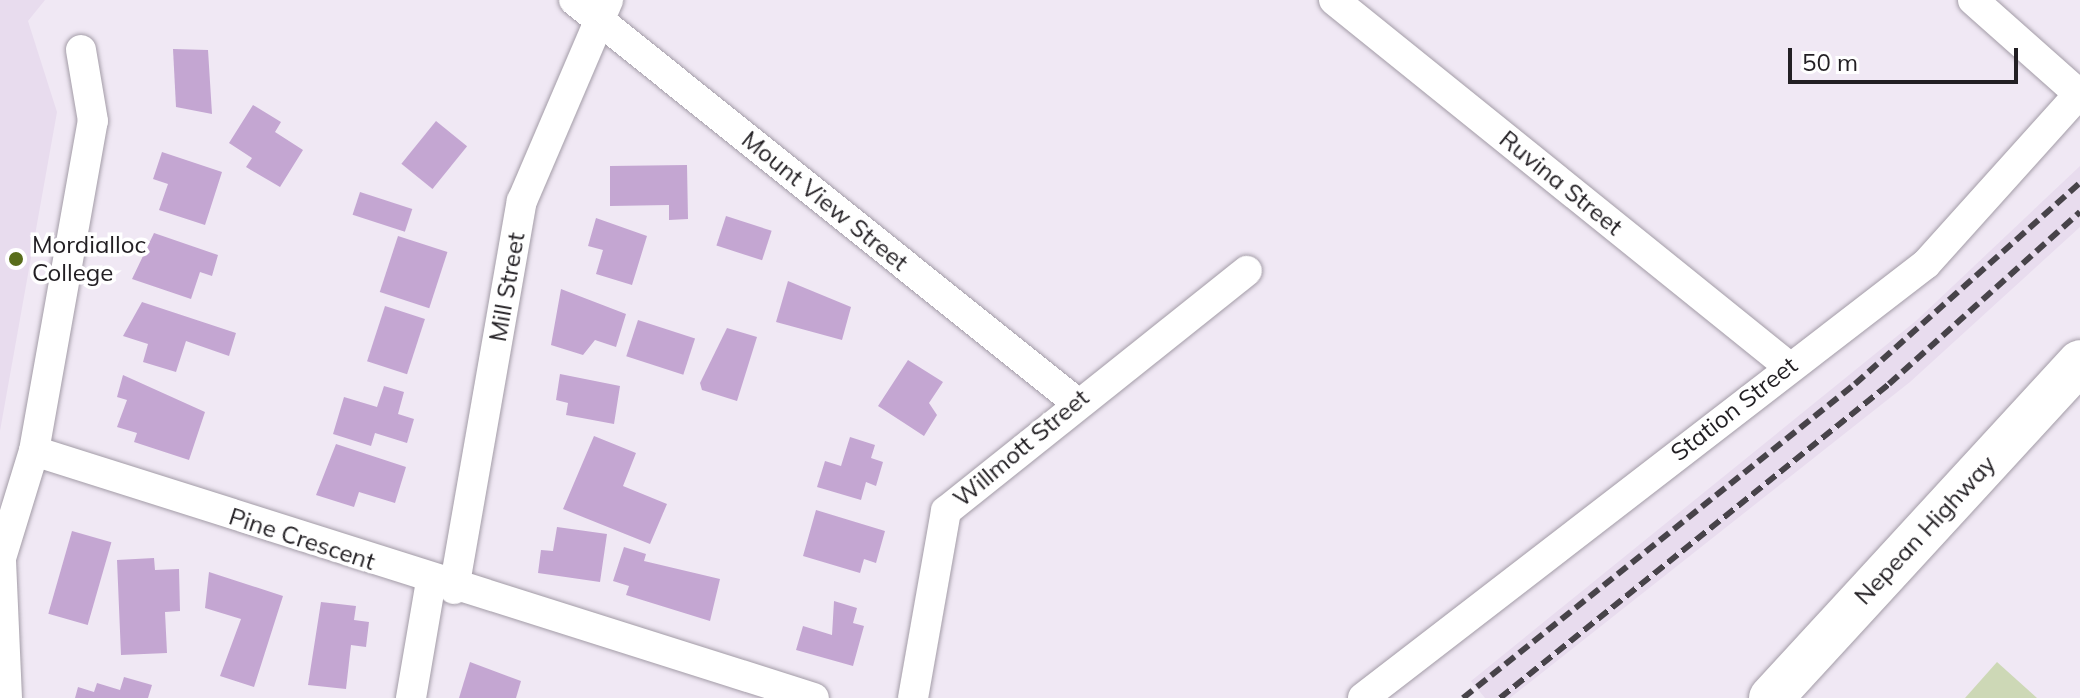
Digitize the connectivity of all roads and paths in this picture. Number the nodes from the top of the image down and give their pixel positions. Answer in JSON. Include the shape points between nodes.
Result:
{"nodes":[{"id":1,"x":574,"y":0,"type":"edge"},
{"id":2,"x":1334,"y":0,"type":"edge"},
{"id":3,"x":1973,"y":0,"type":"edge"},
{"id":4,"x":603,"y":10,"type":"edge"},
{"id":5,"x":81,"y":50,"type":"dead end"},
{"id":6,"x":2080,"y":93,"type":"edge"},
{"id":7,"x":1247,"y":271,"type":"dead end"},
{"id":8,"x":2080,"y":362,"type":"edge"},
{"id":9,"x":1788,"y":366,"type":"junction"},
{"id":10,"x":1076,"y":402,"type":"junction"},
{"id":11,"x":19,"y":467,"type":"edge"},
{"id":12,"x":443,"y":585,"type":"junction"},
{"id":13,"x":7,"y":698,"type":"edge"},
{"id":14,"x":411,"y":698,"type":"edge"},
{"id":15,"x":814,"y":698,"type":"edge"},
{"id":16,"x":913,"y":698,"type":"edge"},
{"id":17,"x":1363,"y":698,"type":"edge"},
{"id":18,"x":1771,"y":698,"type":"edge"}],
"edges":[{"from":1,"to":4,"type":"street","name":"Mount View Street"},
{"from":2,"to":9,"type":"street","name":"Ruvina Street"},
{"from":3,"to":6,"type":"street"},
{"from":4,"to":10,"type":"street","name":"Mount View Street"},
{"from":4,"to":12,"type":"street","name":"Mill Street","via":[[522,201]]},
{"from":5,"to":11,"type":"street","via":[[93,121]]},
{"from":6,"to":9,"type":"street","name":"Station Street","via":[[1926,264]]},
{"from":7,"to":10,"type":"street","name":"Willmott Street"},
{"from":8,"to":18,"type":"highway","name":"Nepean Highway"},
{"from":9,"to":17,"type":"street","name":"Station Street"},
{"from":10,"to":16,"type":"street","name":"Willmott Street","via":[[946,511]]},
{"from":11,"to":12,"type":"street","name":"Pine Crescent"},
{"from":11,"to":13,"type":"street","via":[[1,558]]},
{"from":12,"to":14,"type":"street","name":"Mill Street"},
{"from":12,"to":15,"type":"street","name":"Pine Crescent"}]}
